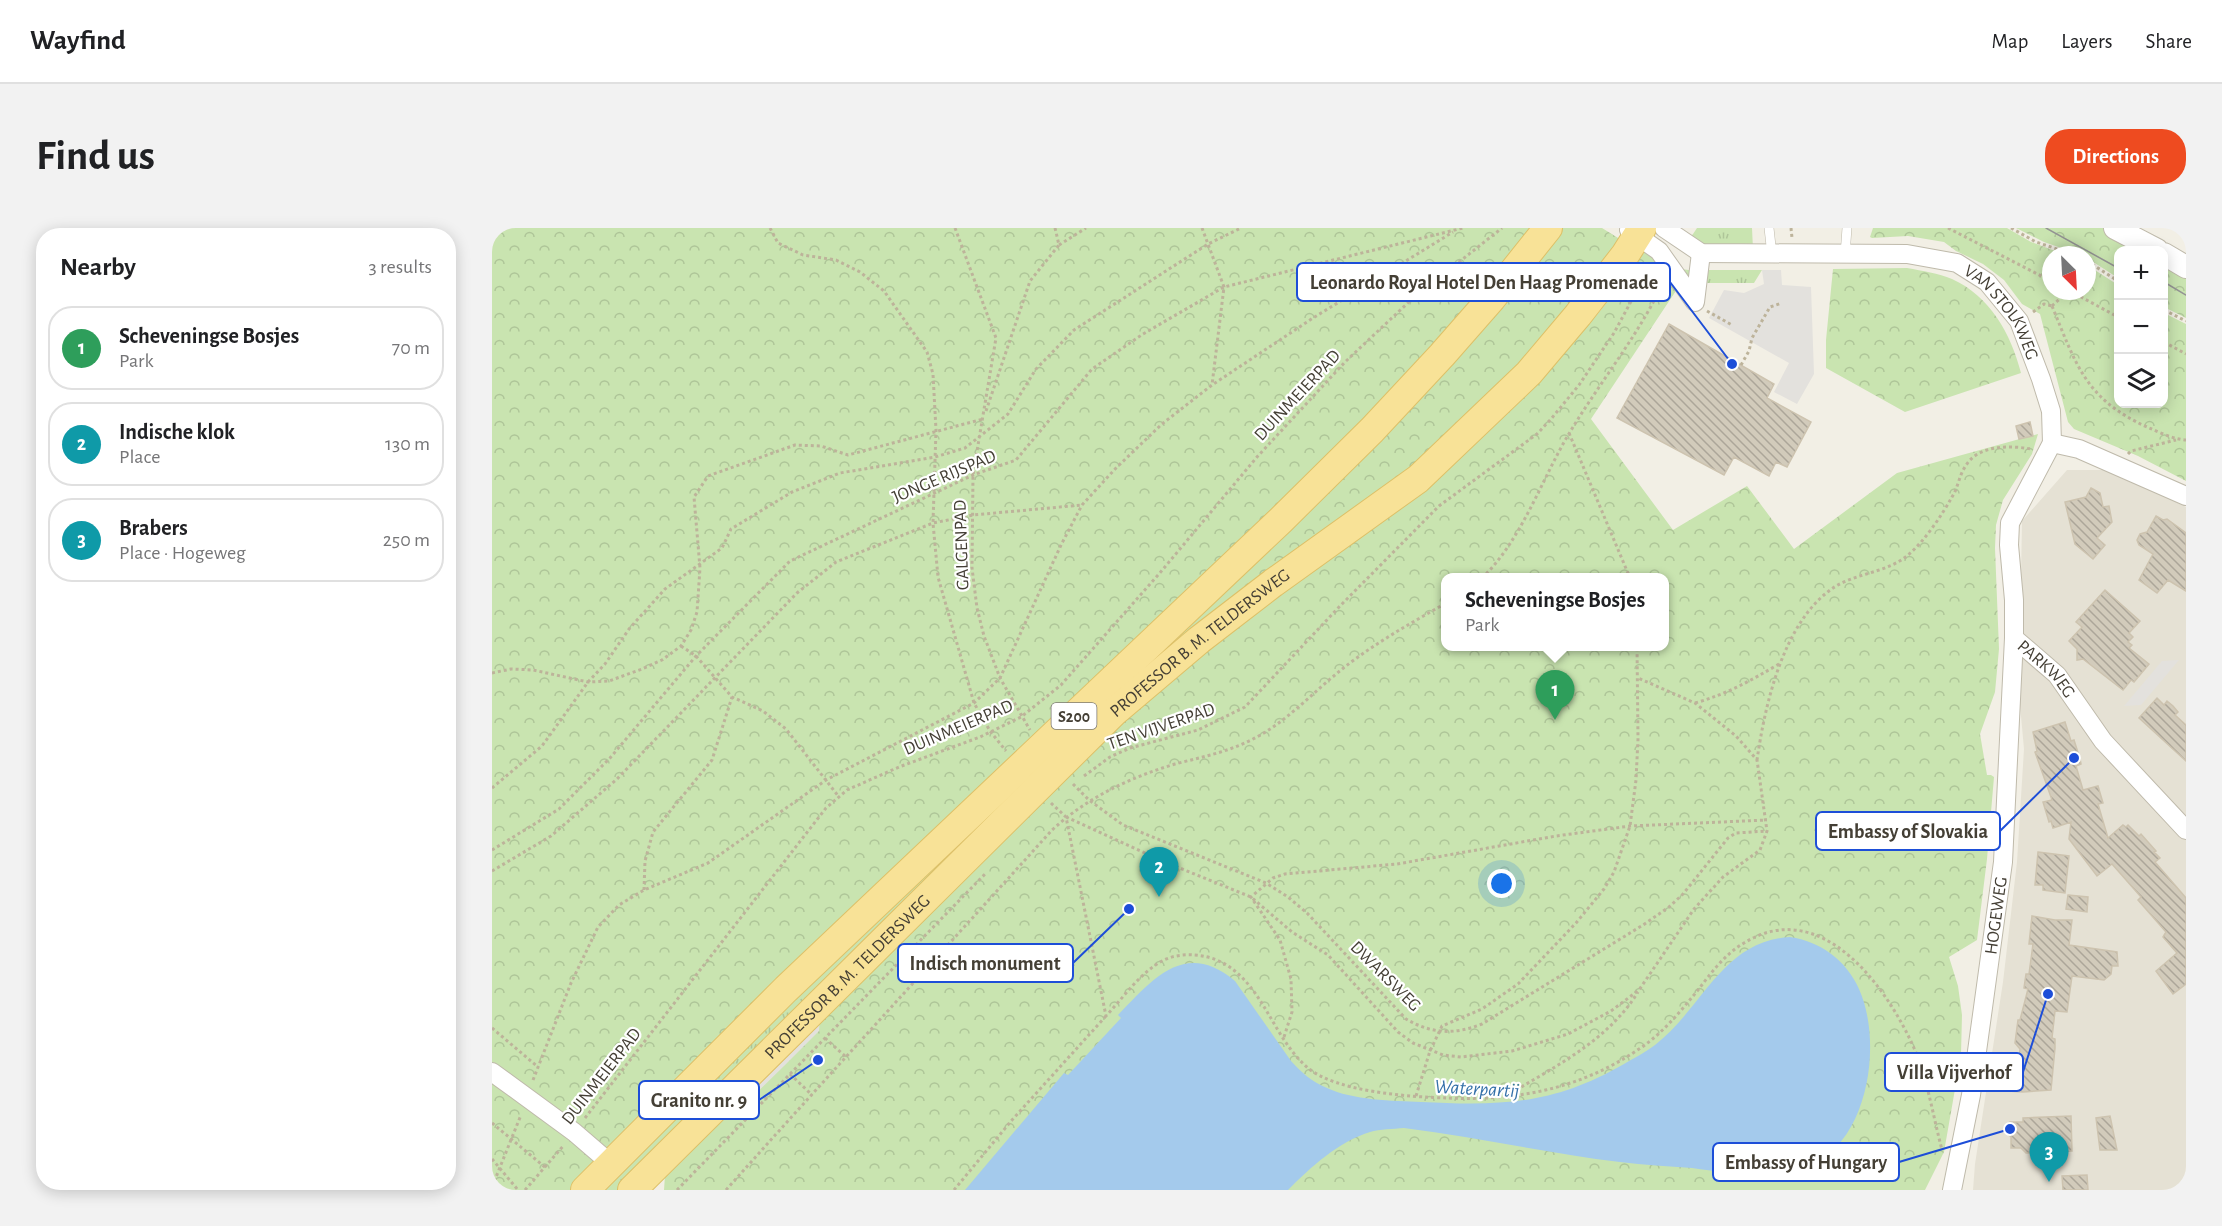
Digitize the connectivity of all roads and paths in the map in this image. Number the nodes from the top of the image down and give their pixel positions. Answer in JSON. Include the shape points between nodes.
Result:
{"nodes":[{"id":1,"x":770,"y":228,"type":"edge"},
{"id":2,"x":956,"y":228,"type":"edge"},
{"id":3,"x":1055,"y":228,"type":"edge"},
{"id":4,"x":1086,"y":228,"type":"edge"},
{"id":5,"x":1202,"y":228,"type":"edge"},
{"id":6,"x":1241,"y":228,"type":"edge"},
{"id":7,"x":1463,"y":228,"type":"edge"},
{"id":8,"x":1502,"y":228,"type":"edge"},
{"id":9,"x":1548,"y":228,"type":"edge"},
{"id":10,"x":1664,"y":228,"type":"edge"},
{"id":11,"x":1769,"y":228,"type":"edge"},
{"id":12,"x":1847,"y":228,"type":"edge"},
{"id":13,"x":1948,"y":228,"type":"edge"},
{"id":14,"x":2011,"y":228,"type":"edge"},
{"id":15,"x":2115,"y":228,"type":"edge"},
{"id":16,"x":1453,"y":232,"type":"junction"},
{"id":17,"x":1641,"y":235,"type":"edge"},
{"id":18,"x":1208,"y":244,"type":"junction"},
{"id":19,"x":1059,"y":245,"type":"junction"},
{"id":20,"x":2048,"y":246,"type":"edge"},
{"id":21,"x":2149,"y":246,"type":"edge"},
{"id":22,"x":1701,"y":253,"type":"junction"},
{"id":23,"x":1772,"y":255,"type":"junction"},
{"id":24,"x":1845,"y":255,"type":"junction"},
{"id":25,"x":2168,"y":257,"type":"edge"},
{"id":26,"x":2096,"y":267,"type":"edge"},
{"id":27,"x":2186,"y":267,"type":"edge"},
{"id":28,"x":2042,"y":276,"type":"edge"},
{"id":29,"x":1666,"y":277,"type":"dead end"},
{"id":30,"x":2114,"y":278,"type":"edge"},
{"id":31,"x":1224,"y":287,"type":"junction"},
{"id":32,"x":2059,"y":300,"type":"edge"},
{"id":33,"x":2086,"y":300,"type":"edge"},
{"id":34,"x":1782,"y":303,"type":"dead end"},
{"id":35,"x":2052,"y":306,"type":"junction"},
{"id":36,"x":2168,"y":312,"type":"edge"},
{"id":37,"x":2114,"y":315,"type":"edge"},
{"id":38,"x":2019,"y":321,"type":"junction"},
{"id":39,"x":2186,"y":321,"type":"edge"},
{"id":40,"x":2168,"y":345,"type":"edge"},
{"id":41,"x":2186,"y":354,"type":"edge"},
{"id":42,"x":1741,"y":365,"type":"dead end"},
{"id":43,"x":1212,"y":385,"type":"junction"},
{"id":44,"x":983,"y":419,"type":"junction"},
{"id":45,"x":936,"y":430,"type":"junction"},
{"id":46,"x":1569,"y":433,"type":"junction"},
{"id":47,"x":981,"y":436,"type":"junction"},
{"id":48,"x":2178,"y":440,"type":"junction"},
{"id":49,"x":2186,"y":440,"type":"edge"},
{"id":50,"x":2052,"y":443,"type":"junction"},
{"id":51,"x":935,"y":457,"type":"junction"},
{"id":52,"x":2116,"y":465,"type":"junction"},
{"id":53,"x":973,"y":475,"type":"junction"},
{"id":54,"x":933,"y":494,"type":"junction"},
{"id":55,"x":2186,"y":496,"type":"edge"},
{"id":56,"x":1082,"y":505,"type":"junction"},
{"id":57,"x":973,"y":515,"type":"junction"},
{"id":58,"x":933,"y":523,"type":"junction"},
{"id":59,"x":699,"y":566,"type":"junction"},
{"id":60,"x":1486,"y":573,"type":"edge"},
{"id":61,"x":1628,"y":573,"type":"edge"},
{"id":62,"x":1441,"y":606,"type":"edge"},
{"id":63,"x":2014,"y":638,"type":"junction"},
{"id":64,"x":681,"y":646,"type":"junction"},
{"id":65,"x":1637,"y":651,"type":"edge"},
{"id":66,"x":696,"y":656,"type":"junction"},
{"id":67,"x":1779,"y":664,"type":"junction"},
{"id":68,"x":492,"y":673,"type":"edge"},
{"id":69,"x":715,"y":678,"type":"junction"},
{"id":70,"x":1000,"y":678,"type":"junction"},
{"id":71,"x":1638,"y":678,"type":"junction"},
{"id":72,"x":588,"y":682,"type":"junction"},
{"id":73,"x":732,"y":698,"type":"junction"},
{"id":74,"x":974,"y":703,"type":"junction"},
{"id":75,"x":1695,"y":703,"type":"junction"},
{"id":76,"x":1021,"y":717,"type":"junction"},
{"id":77,"x":990,"y":731,"type":"junction"},
{"id":78,"x":1757,"y":760,"type":"junction"},
{"id":79,"x":826,"y":780,"type":"junction"},
{"id":80,"x":1075,"y":785,"type":"junction"},
{"id":81,"x":492,"y":788,"type":"edge"},
{"id":82,"x":1043,"y":790,"type":"junction"},
{"id":83,"x":1068,"y":792,"type":"dead end"},
{"id":84,"x":838,"y":797,"type":"junction"},
{"id":85,"x":1089,"y":800,"type":"junction"},
{"id":86,"x":1066,"y":817,"type":"junction"},
{"id":87,"x":1767,"y":819,"type":"junction"},
{"id":88,"x":1630,"y":826,"type":"junction"},
{"id":89,"x":2186,"y":830,"type":"edge"},
{"id":90,"x":1767,"y":831,"type":"junction"},
{"id":91,"x":492,"y":850,"type":"edge"},
{"id":92,"x":492,"y":871,"type":"edge"},
{"id":93,"x":987,"y":872,"type":"dead end"},
{"id":94,"x":1266,"y":883,"type":"junction"},
{"id":95,"x":644,"y":890,"type":"junction"},
{"id":96,"x":1251,"y":897,"type":"junction"},
{"id":97,"x":1639,"y":990,"type":"junction"},
{"id":98,"x":1106,"y":1016,"type":"junction"},
{"id":99,"x":492,"y":1028,"type":"edge"},
{"id":100,"x":1439,"y":1032,"type":"junction"},
{"id":101,"x":825,"y":1038,"type":"junction"},
{"id":102,"x":1284,"y":1038,"type":"junction"},
{"id":103,"x":1430,"y":1051,"type":"junction"},
{"id":104,"x":845,"y":1056,"type":"junction"},
{"id":105,"x":538,"y":1067,"type":"junction"},
{"id":106,"x":492,"y":1072,"type":"edge"},
{"id":107,"x":790,"y":1074,"type":"junction"},
{"id":108,"x":812,"y":1095,"type":"junction"},
{"id":109,"x":1416,"y":1096,"type":"junction"},
{"id":110,"x":1505,"y":1097,"type":"junction"},
{"id":111,"x":527,"y":1098,"type":"junction"},
{"id":112,"x":492,"y":1123,"type":"edge"},
{"id":113,"x":574,"y":1132,"type":"junction"},
{"id":114,"x":511,"y":1139,"type":"junction"},
{"id":115,"x":492,"y":1159,"type":"edge"},
{"id":116,"x":1944,"y":1160,"type":"dead end"},
{"id":117,"x":610,"y":1163,"type":"junction"},
{"id":118,"x":500,"y":1166,"type":"junction"},
{"id":119,"x":546,"y":1168,"type":"junction"},
{"id":120,"x":492,"y":1186,"type":"edge"},
{"id":121,"x":638,"y":1188,"type":"edge"},
{"id":122,"x":518,"y":1190,"type":"edge"},
{"id":123,"x":525,"y":1190,"type":"edge"},
{"id":124,"x":585,"y":1190,"type":"edge"},
{"id":125,"x":677,"y":1190,"type":"edge"},
{"id":126,"x":726,"y":1190,"type":"edge"},
{"id":127,"x":954,"y":1190,"type":"edge"},
{"id":128,"x":1952,"y":1190,"type":"edge"}],
"edges":[{"from":1,"to":45,"type":"path","via":[[778,243],[803,255],[836,260],[884,291],[927,352],[933,374]]},
{"from":2,"to":44,"type":"path","name":"GALGENPAD","via":[[996,338]]},
{"from":3,"to":19,"type":"path"},
{"from":4,"to":19,"type":"path"},
{"from":5,"to":18,"type":"path"},
{"from":6,"to":18,"type":"path"},
{"from":7,"to":16,"type":"path","name":"JONGE RIJSPAD"},
{"from":8,"to":76,"type":"path","name":"DUINMEIERPAD","via":[[1411,300],[1345,362],[1257,457],[1061,685]]},
{"from":9,"to":82,"type":"main road","name":"PROFESSOR B. M. TELDERSWEG","number":"S200","via":[[1492,298],[1372,430],[1281,520]]},
{"from":10,"to":22,"type":"street"},
{"from":11,"to":23,"type":"lane"},
{"from":12,"to":24,"type":"lane"},
{"from":13,"to":28,"type":"path"},
{"from":14,"to":20,"type":"path"},
{"from":15,"to":21,"type":"street"},
{"from":16,"to":31,"type":"path","name":"JONGE RIJSPAD"},
{"from":16,"to":43,"type":"path"},
{"from":17,"to":22,"type":"street","via":[[1695,302]]},
{"from":17,"to":80,"type":"path","name":"TEN VIJVERPAD","via":[[1614,333],[1579,385],[1537,434],[1439,506],[1245,706],[1198,730],[1110,757]]},
{"from":17,"to":82,"type":"main road","name":"PROFESSOR B. M. TELDERSWEG","number":"S200","via":[[1529,373],[1418,479],[1199,640],[1114,712]]},
{"from":18,"to":31,"type":"path"},
{"from":18,"to":47,"type":"path","via":[[1074,330],[1036,369],[1008,414]]},
{"from":19,"to":44,"type":"path","via":[[1030,281]]},
{"from":22,"to":23,"type":"street","name":"VAN STOLKWEG"},
{"from":23,"to":24,"type":"street","name":"VAN STOLKWEG"},
{"from":24,"to":38,"type":"street","name":"VAN STOLKWEG","via":[[1907,254],[1957,263],[1987,282]]},
{"from":25,"to":27,"type":"street"},
{"from":26,"to":30,"type":"path"},
{"from":29,"to":46,"type":"path"},
{"from":31,"to":43,"type":"path"},
{"from":31,"to":53,"type":"path","name":"JONGE RIJSPAD","via":[[1143,333],[1092,369],[1016,460]]},
{"from":32,"to":35,"type":"path"},
{"from":33,"to":37,"type":"path"},
{"from":34,"to":42,"type":"path","via":[[1770,307]]},
{"from":35,"to":38,"type":"path","via":[[2044,304]]},
{"from":35,"to":48,"type":"path","via":[[2077,366],[2098,395],[2135,421]]},
{"from":36,"to":39,"type":"path"},
{"from":38,"to":50,"type":"street","name":"VAN STOLKWEG","via":[[2051,411]]},
{"from":40,"to":41,"type":"path"},
{"from":43,"to":56,"type":"path","via":[[1162,424]]},
{"from":44,"to":45,"type":"path"},
{"from":44,"to":47,"type":"path","name":"GALGENPAD"},
{"from":45,"to":51,"type":"path"},
{"from":45,"to":59,"type":"path","via":[[848,455],[821,446],[795,445],[708,476],[694,497]]},
{"from":46,"to":60,"type":"path","via":[[1518,529]]},
{"from":46,"to":61,"type":"path"},
{"from":47,"to":51,"type":"path","via":[[965,448]]},
{"from":47,"to":53,"type":"path","name":"GALGENPAD"},
{"from":48,"to":49,"type":"path"},
{"from":48,"to":52,"type":"path","via":[[2131,451]]},
{"from":50,"to":52,"type":"street","via":[[2079,449]]},
{"from":50,"to":63,"type":"street","name":"PARKWEG","via":[[2010,523]]},
{"from":50,"to":67,"type":"path","via":[[2035,450],[2000,448],[1972,457],[1933,526],[1908,555],[1834,587],[1819,599]]},
{"from":51,"to":54,"type":"path"},
{"from":51,"to":59,"type":"path","via":[[846,471],[792,492],[731,529],[722,548]]},
{"from":52,"to":55,"type":"street"},
{"from":53,"to":54,"type":"path","name":"JONGE RIJSPAD"},
{"from":53,"to":57,"type":"path","name":"GALGENPAD"},
{"from":54,"to":58,"type":"path"},
{"from":54,"to":66,"type":"path","name":"JONGE RIJSPAD","via":[[790,561]]},
{"from":56,"to":57,"type":"path"},
{"from":56,"to":70,"type":"path"},
{"from":57,"to":58,"type":"path"},
{"from":57,"to":70,"type":"path","name":"GALGENPAD","via":[[972,568],[977,608]]},
{"from":58,"to":69,"type":"path","via":[[836,562],[797,593]]},
{"from":58,"to":74,"type":"path","via":[[938,577]]},
{"from":59,"to":64,"type":"path","via":[[697,612],[692,630]]},
{"from":59,"to":72,"type":"path","via":[[665,589]]},
{"from":62,"to":85,"type":"path","via":[[1365,652],[1252,739],[1224,752],[1130,780]]},
{"from":63,"to":89,"type":"street","name":"PARKWEG","via":[[2057,675],[2103,741]]},
{"from":63,"to":128,"type":"street","name":"HOGEWEG","via":[[2003,862],[1971,1095]]},
{"from":64,"to":66,"type":"path"},
{"from":64,"to":72,"type":"path","via":[[642,669],[609,681]]},
{"from":65,"to":71,"type":"path"},
{"from":66,"to":69,"type":"path"},
{"from":66,"to":91,"type":"path","name":"JONGE RIJSPAD","via":[[610,758],[559,809]]},
{"from":67,"to":75,"type":"path","via":[[1721,696]]},
{"from":67,"to":78,"type":"path"},
{"from":68,"to":72,"type":"path","via":[[533,670]]},
{"from":69,"to":73,"type":"path"},
{"from":69,"to":92,"type":"path","via":[[609,787],[551,837]]},
{"from":70,"to":74,"type":"path"},
{"from":70,"to":76,"type":"path","name":"GALGENPAD"},
{"from":71,"to":75,"type":"path"},
{"from":71,"to":88,"type":"path","via":[[1638,749]]},
{"from":72,"to":81,"type":"path","via":[[542,746]]},
{"from":73,"to":79,"type":"path","via":[[763,711],[786,729]]},
{"from":73,"to":95,"type":"path","via":[[712,760],[653,832],[645,861]]},
{"from":74,"to":77,"type":"path"},
{"from":74,"to":79,"type":"path"},
{"from":75,"to":78,"type":"path","via":[[1736,736]]},
{"from":76,"to":77,"type":"path","name":"DUINMEIERPAD"},
{"from":77,"to":82,"type":"path"},
{"from":77,"to":84,"type":"path","name":"DUINMEIERPAD","via":[[899,767]]},
{"from":78,"to":87,"type":"path"},
{"from":79,"to":84,"type":"path"},
{"from":79,"to":95,"type":"path","via":[[708,863]]},
{"from":80,"to":83,"type":"path","name":"TEN VIJVERPAD"},
{"from":80,"to":85,"type":"path","name":"DWARSWEG"},
{"from":82,"to":86,"type":"path"},
{"from":82,"to":117,"type":"main road","name":"PROFESSOR B. M. TELDERSWEG","number":"S200","via":[[786,989]]},
{"from":82,"to":121,"type":"main road","name":"PROFESSOR B. M. TELDERSWEG","number":"S200"},
{"from":84,"to":113,"type":"path","name":"DUINMEIERPAD"},
{"from":85,"to":86,"type":"path"},
{"from":85,"to":94,"type":"path","name":"DWARSWEG","via":[[1123,825]]},
{"from":86,"to":96,"type":"path"},
{"from":86,"to":98,"type":"path"},
{"from":86,"to":104,"type":"path"},
{"from":87,"to":88,"type":"path"},
{"from":87,"to":90,"type":"path"},
{"from":88,"to":94,"type":"path","via":[[1397,864],[1285,874]]},
{"from":88,"to":100,"type":"path","via":[[1604,890],[1576,923],[1507,994],[1482,1010],[1448,1022]]},
{"from":90,"to":97,"type":"path","via":[[1760,850],[1723,877],[1694,909]]},
{"from":90,"to":100,"type":"path","name":"DWARSWEG","via":[[1736,832],[1728,838],[1683,894],[1643,926],[1482,1024],[1458,1032]]},
{"from":93,"to":101,"type":"path"},
{"from":94,"to":96,"type":"path"},
{"from":94,"to":100,"type":"path","name":"DWARSWEG","via":[[1307,913],[1406,1018]]},
{"from":95,"to":105,"type":"path","via":[[619,905],[598,927]]},
{"from":96,"to":102,"type":"path","via":[[1280,940],[1291,979],[1292,1012]]},
{"from":96,"to":103,"type":"path","via":[[1292,932],[1328,955],[1398,1032]]},
{"from":97,"to":103,"type":"path","via":[[1590,1023],[1536,1046],[1479,1056]]},
{"from":97,"to":110,"type":"path","via":[[1629,1008],[1600,1036]]},
{"from":98,"to":102,"type":"path","via":[[1162,961],[1176,956],[1206,956],[1233,968],[1248,982]]},
{"from":98,"to":127,"type":"path"},
{"from":99,"to":105,"type":"path"},
{"from":100,"to":103,"type":"path"},
{"from":101,"to":104,"type":"path"},
{"from":101,"to":107,"type":"path"},
{"from":102,"to":109,"type":"path","via":[[1310,1070],[1331,1080]]},
{"from":103,"to":109,"type":"path"},
{"from":104,"to":108,"type":"path"},
{"from":105,"to":111,"type":"path"},
{"from":106,"to":111,"type":"street"},
{"from":107,"to":108,"type":"path"},
{"from":107,"to":125,"type":"path"},
{"from":108,"to":126,"type":"path"},
{"from":109,"to":110,"type":"path"},
{"from":110,"to":116,"type":"path","via":[[1575,1082],[1638,1050],[1670,1022],[1735,949],[1755,937],[1795,930],[1837,946],[1889,1001],[1924,1077]]},
{"from":111,"to":113,"type":"street"},
{"from":111,"to":114,"type":"path"},
{"from":112,"to":114,"type":"path"},
{"from":113,"to":117,"type":"street"},
{"from":113,"to":119,"type":"path","name":"DUINMEIERPAD"},
{"from":114,"to":118,"type":"path"},
{"from":114,"to":119,"type":"path"},
{"from":115,"to":118,"type":"path"},
{"from":117,"to":124,"type":"main road","name":"PROFESSOR B. M. TELDERSWEG","number":"S200"},
{"from":118,"to":120,"type":"path"},
{"from":118,"to":122,"type":"path"},
{"from":119,"to":123,"type":"path","name":"DUINMEIERPAD"}]}
